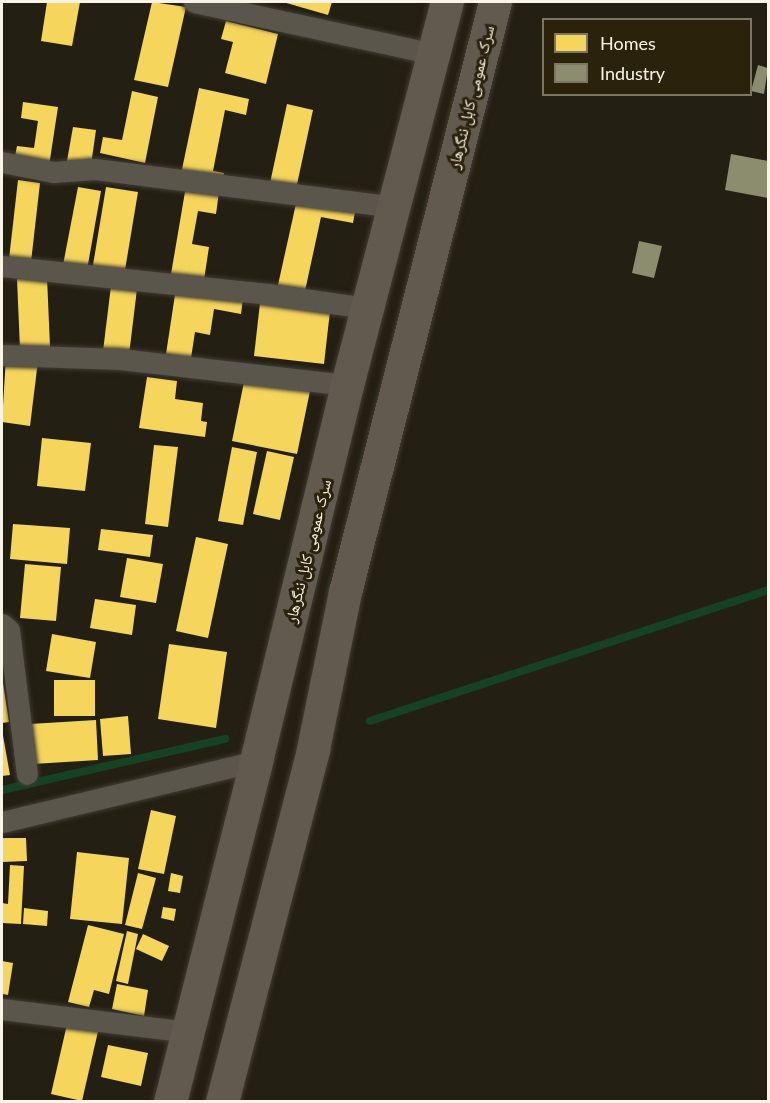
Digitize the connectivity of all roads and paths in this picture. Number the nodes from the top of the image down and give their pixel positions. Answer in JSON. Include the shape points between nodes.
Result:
{"nodes":[{"id":1,"x":194,"y":2,"type":"edge"},
{"id":2,"x":447,"y":2,"type":"edge"},
{"id":3,"x":495,"y":2,"type":"edge"},
{"id":4,"x":434,"y":54,"type":"junction"},
{"id":5,"x":2,"y":162,"type":"edge"},
{"id":6,"x":394,"y":207,"type":"junction"},
{"id":7,"x":2,"y":266,"type":"edge"},
{"id":8,"x":368,"y":308,"type":"junction"},
{"id":9,"x":2,"y":356,"type":"edge"},
{"id":10,"x":347,"y":385,"type":"junction"},
{"id":11,"x":2,"y":624,"type":"edge"},
{"id":12,"x":256,"y":761,"type":"junction"},
{"id":13,"x":27,"y":774,"type":"dead end"},
{"id":14,"x":2,"y":822,"type":"edge"},
{"id":15,"x":2,"y":1009,"type":"edge"},
{"id":16,"x":188,"y":1032,"type":"junction"},
{"id":17,"x":170,"y":1101,"type":"edge"},
{"id":18,"x":222,"y":1101,"type":"edge"}],
"edges":[{"from":1,"to":4,"type":"street"},
{"from":2,"to":4,"type":"highway","name":"سرک عمومی کابل ننگرهار"},
{"from":3,"to":18,"type":"highway","name":"سرک عمومی کابل ننگرهار","via":[[345,592],[313,749]]},
{"from":4,"to":6,"type":"highway","name":"سرک عمومی کابل ننگرهار"},
{"from":5,"to":6,"type":"street","via":[[53,172],[95,169]]},
{"from":6,"to":8,"type":"highway","name":"سرک عمومی کابل ننگرهار"},
{"from":7,"to":8,"type":"street"},
{"from":8,"to":10,"type":"highway","name":"سرک عمومی کابل ننگرهار"},
{"from":9,"to":10,"type":"street","via":[[120,359]]},
{"from":10,"to":12,"type":"highway","name":"سرک عمومی کابل ننگرهار"},
{"from":11,"to":13,"type":"street","via":[[9,630]]},
{"from":12,"to":14,"type":"street"},
{"from":12,"to":16,"type":"highway","name":"سرک عمومی کابل ننگرهار"},
{"from":15,"to":16,"type":"street"},
{"from":16,"to":17,"type":"highway","name":"سرک عمومی کابل ننگرهار"}]}
